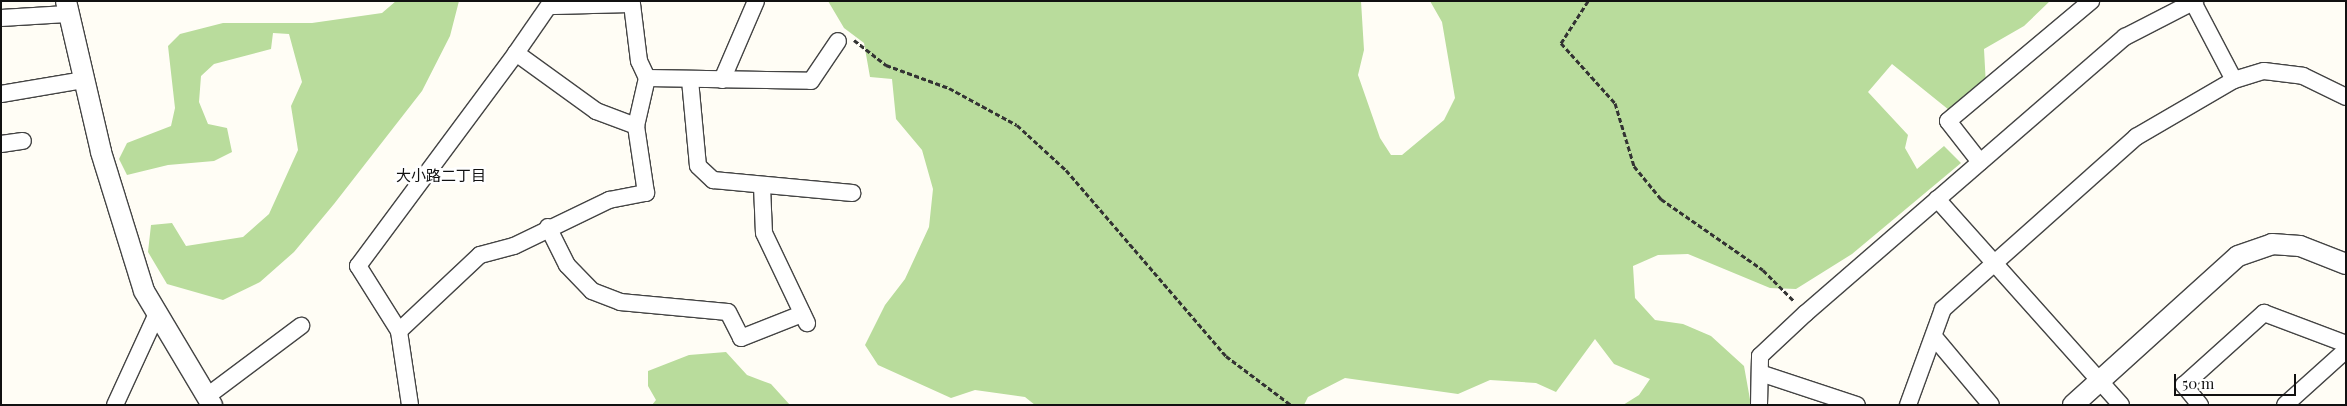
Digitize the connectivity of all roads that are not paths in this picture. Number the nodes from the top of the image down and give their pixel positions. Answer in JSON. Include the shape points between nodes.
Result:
{"nodes":[{"id":1,"x":756,"y":1,"type":"edge"},
{"id":2,"x":2091,"y":1,"type":"edge"},
{"id":3,"x":2194,"y":2,"type":"edge"},
{"id":4,"x":552,"y":4,"type":"edge"},
{"id":5,"x":66,"y":8,"type":"edge"},
{"id":6,"x":1,"y":18,"type":"edge"},
{"id":7,"x":838,"y":41,"type":"road end"},
{"id":8,"x":516,"y":53,"type":"junction"},
{"id":9,"x":647,"y":78,"type":"junction"},
{"id":10,"x":83,"y":80,"type":"junction"},
{"id":11,"x":690,"y":80,"type":"junction"},
{"id":12,"x":722,"y":80,"type":"junction"},
{"id":13,"x":2234,"y":80,"type":"junction"},
{"id":14,"x":1,"y":94,"type":"edge"},
{"id":15,"x":2346,"y":97,"type":"edge"},
{"id":16,"x":636,"y":126,"type":"junction"},
{"id":17,"x":23,"y":140,"type":"dead end"},
{"id":18,"x":1,"y":144,"type":"edge"},
{"id":19,"x":1980,"y":162,"type":"junction"},
{"id":20,"x":762,"y":186,"type":"junction"},
{"id":21,"x":852,"y":193,"type":"dead end"},
{"id":22,"x":1937,"y":199,"type":"junction"},
{"id":23,"x":548,"y":227,"type":"junction"},
{"id":24,"x":1994,"y":263,"type":"junction"},
{"id":25,"x":2346,"y":264,"type":"edge"},
{"id":26,"x":156,"y":316,"type":"junction"},
{"id":27,"x":301,"y":326,"type":"dead end"},
{"id":28,"x":399,"y":331,"type":"junction"},
{"id":29,"x":1935,"y":338,"type":"junction"},
{"id":30,"x":2346,"y":344,"type":"edge"},
{"id":31,"x":2346,"y":350,"type":"edge"},
{"id":32,"x":1760,"y":373,"type":"junction"},
{"id":33,"x":2100,"y":380,"type":"junction"},
{"id":34,"x":209,"y":401,"type":"edge"},
{"id":35,"x":116,"y":405,"type":"edge"},
{"id":36,"x":410,"y":405,"type":"edge"},
{"id":37,"x":1759,"y":405,"type":"edge"},
{"id":38,"x":1857,"y":405,"type":"edge"},
{"id":39,"x":1908,"y":405,"type":"edge"},
{"id":40,"x":1991,"y":405,"type":"edge"},
{"id":41,"x":2073,"y":405,"type":"edge"},
{"id":42,"x":2121,"y":405,"type":"edge"},
{"id":43,"x":2200,"y":405,"type":"edge"},
{"id":44,"x":2285,"y":405,"type":"edge"}],
"edges":[{"from":1,"to":12,"type":"street"},
{"from":2,"to":19,"type":"street","via":[[1948,121]]},
{"from":3,"to":13,"type":"street"},
{"from":3,"to":19,"type":"street","via":[[2125,36]]},
{"from":4,"to":8,"type":"street"},
{"from":4,"to":9,"type":"street","via":[[632,4],[639,61]]},
{"from":5,"to":6,"type":"street"},
{"from":5,"to":10,"type":"street"},
{"from":7,"to":12,"type":"street","via":[[811,82]]},
{"from":8,"to":16,"type":"street","via":[[596,111]]},
{"from":8,"to":28,"type":"street","via":[[358,266]]},
{"from":9,"to":11,"type":"street"},
{"from":9,"to":16,"type":"street"},
{"from":10,"to":14,"type":"street"},
{"from":10,"to":26,"type":"street","via":[[132,258]]},
{"from":11,"to":12,"type":"street"},
{"from":11,"to":20,"type":"street","via":[[698,166],[713,180]]},
{"from":13,"to":15,"type":"street","via":[[2264,71],[2303,76]]},
{"from":13,"to":24,"type":"street","via":[[2136,137]]},
{"from":16,"to":23,"type":"street","via":[[646,193],[608,200]]},
{"from":17,"to":18,"type":"street"},
{"from":19,"to":22,"type":"street"},
{"from":20,"to":21,"type":"street"},
{"from":20,"to":23,"type":"street","via":[[764,233],[805,318],[741,338],[728,312],[620,302],[592,291],[567,265]]},
{"from":22,"to":24,"type":"street"},
{"from":22,"to":32,"type":"street","via":[[1760,356]]},
{"from":23,"to":28,"type":"street","via":[[514,246],[480,255]]},
{"from":24,"to":29,"type":"street","via":[[1943,309]]},
{"from":24,"to":33,"type":"street"},
{"from":25,"to":33,"type":"street","via":[[2300,246],[2272,244],[2238,256]]},
{"from":26,"to":34,"type":"street"},
{"from":26,"to":35,"type":"street"},
{"from":27,"to":34,"type":"street"},
{"from":28,"to":36,"type":"street"},
{"from":29,"to":39,"type":"street"},
{"from":29,"to":40,"type":"street"},
{"from":30,"to":43,"type":"street","via":[[2264,313],[2184,385]]},
{"from":31,"to":44,"type":"street"},
{"from":32,"to":37,"type":"street"},
{"from":32,"to":38,"type":"street"},
{"from":33,"to":41,"type":"street"},
{"from":33,"to":42,"type":"street"}]}
